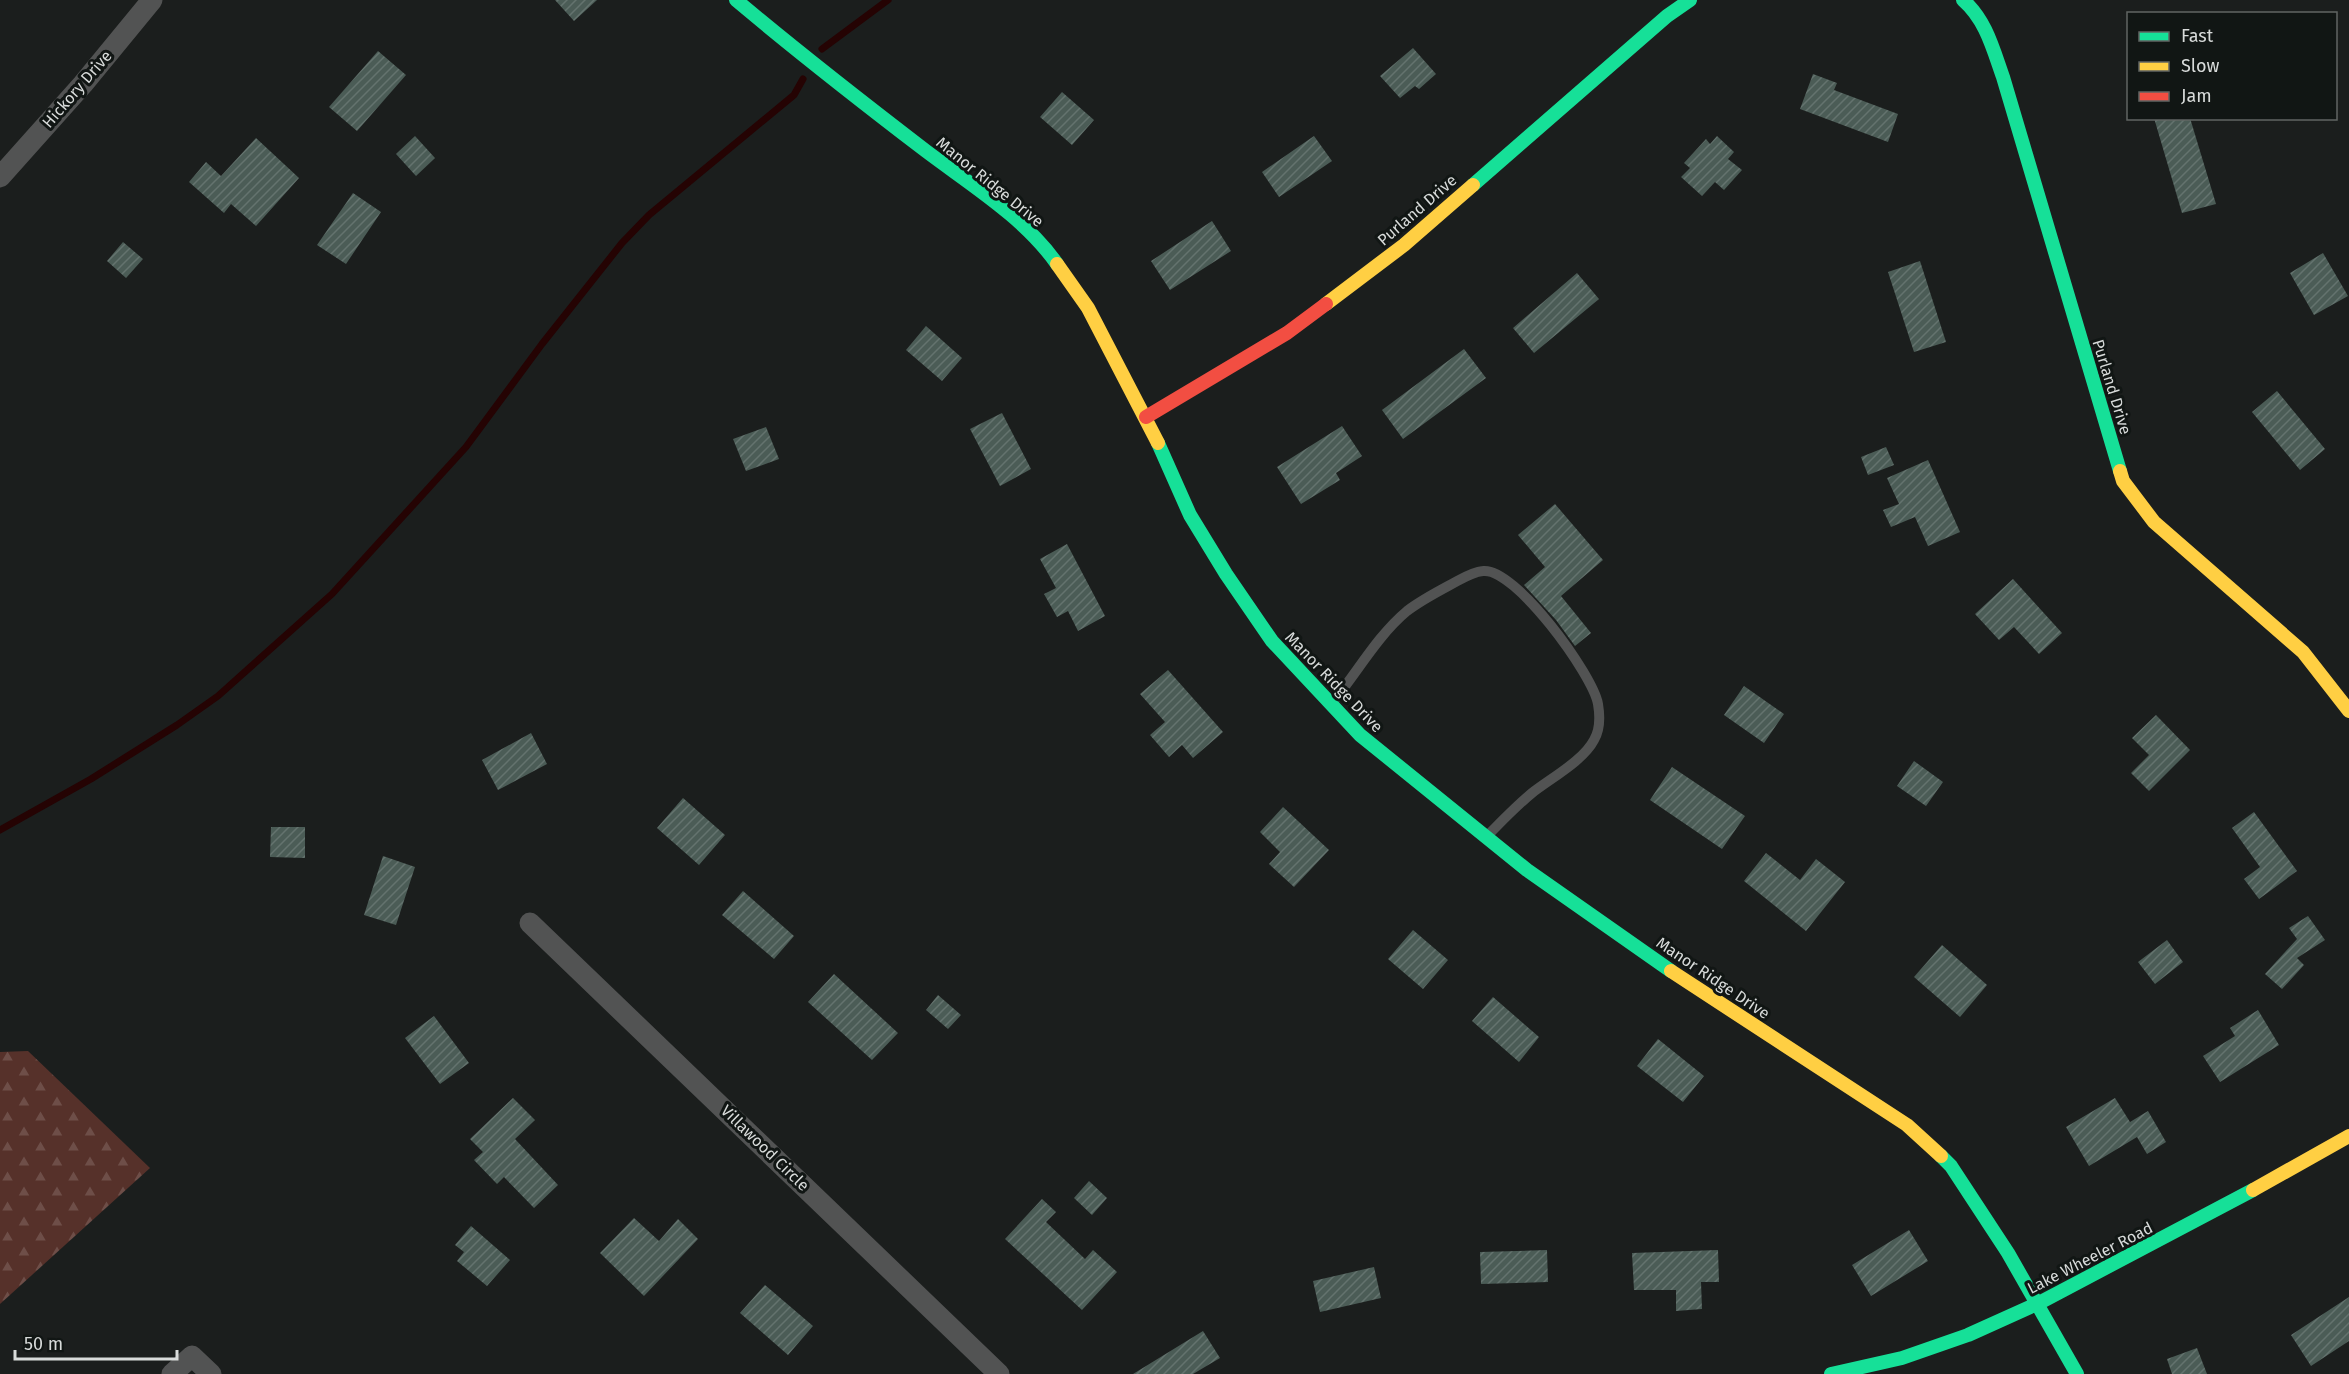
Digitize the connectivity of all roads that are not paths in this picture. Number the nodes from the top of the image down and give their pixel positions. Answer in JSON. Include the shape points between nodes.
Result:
{"nodes":[{"id":1,"x":152,"y":0,"type":"edge"},
{"id":2,"x":736,"y":0,"type":"edge"},
{"id":3,"x":1690,"y":0,"type":"edge"},
{"id":4,"x":1963,"y":0,"type":"edge"},
{"id":5,"x":0,"y":177,"type":"edge"},
{"id":6,"x":1146,"y":417,"type":"junction"},
{"id":7,"x":1331,"y":704,"type":"junction"},
{"id":8,"x":2349,"y":711,"type":"edge"},
{"id":9,"x":1486,"y":837,"type":"junction"},
{"id":10,"x":530,"y":923,"type":"dead end"},
{"id":11,"x":2349,"y":1136,"type":"edge"},
{"id":12,"x":2038,"y":1303,"type":"junction"},
{"id":13,"x":172,"y":1374,"type":"edge"},
{"id":14,"x":211,"y":1374,"type":"edge"},
{"id":15,"x":999,"y":1374,"type":"edge"},
{"id":16,"x":1831,"y":1374,"type":"edge"},
{"id":17,"x":2077,"y":1374,"type":"edge"}],
"edges":[{"from":1,"to":5,"type":"street","name":"Hickory Drive"},
{"from":2,"to":6,"type":"street","name":"Manor Ridge Drive","via":[[812,64],[1009,214],[1048,251],[1088,308]]},
{"from":3,"to":6,"type":"street","name":"Purland Drive","via":[[1404,245],[1287,333]]},
{"from":4,"to":8,"type":"street","name":"Purland Drive","via":[[1989,35],[2003,77],[2123,481],[2154,522],[2303,652]]},
{"from":6,"to":7,"type":"street","name":"Manor Ridge Drive","via":[[1190,515],[1226,574],[1272,641]]},
{"from":7,"to":9,"type":"street","name":"Manor Ridge Drive","via":[[1360,735]]},
{"from":7,"to":9,"type":"lane","via":[[1377,643],[1406,612],[1433,594],[1485,570],[1511,584],[1564,642],[1598,703],[1599,724],[1586,751],[1530,794]]},
{"from":9,"to":12,"type":"street","name":"Manor Ridge Drive","via":[[1664,966],[1907,1125],[1951,1166]]},
{"from":10,"to":15,"type":"street","name":"Villawood Circle"},
{"from":11,"to":12,"type":"street","name":"Lake Wheeler Road","via":[[2210,1215]]},
{"from":12,"to":16,"type":"street","name":"Lake Wheeler Road","via":[[1968,1335],[1902,1358]]},
{"from":12,"to":17,"type":"street","name":"Manor Ridge Drive"},
{"from":13,"to":14,"type":"street","via":[[192,1356]]}]}
